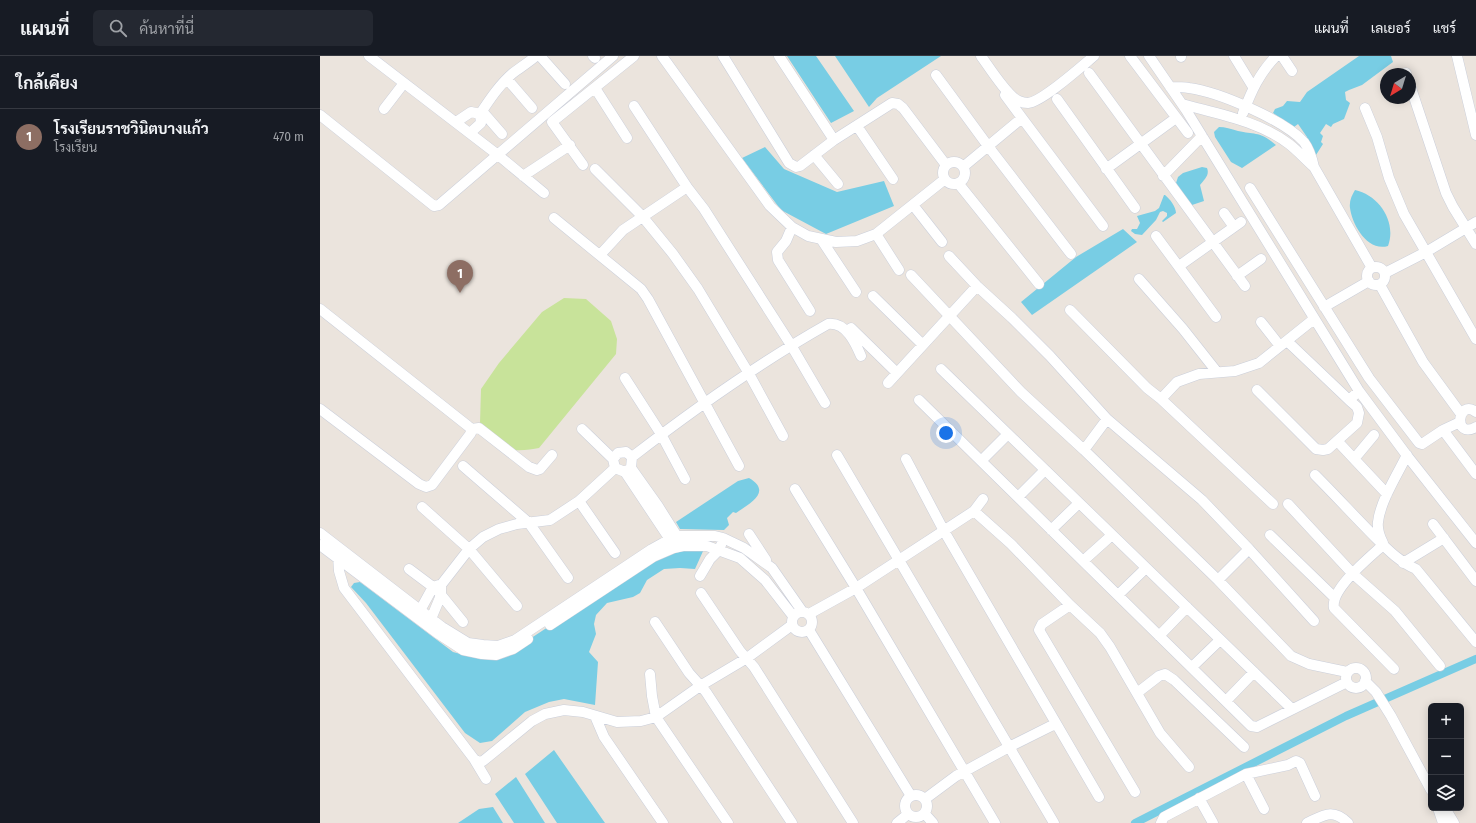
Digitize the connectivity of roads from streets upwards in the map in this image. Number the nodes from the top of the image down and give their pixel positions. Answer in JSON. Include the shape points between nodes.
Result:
{"nodes":[{"id":1,"x":370,"y":56,"type":"edge"},
{"id":2,"x":536,"y":56,"type":"edge"},
{"id":3,"x":540,"y":56,"type":"edge"},
{"id":4,"x":613,"y":56,"type":"edge"},
{"id":5,"x":634,"y":56,"type":"edge"},
{"id":6,"x":662,"y":56,"type":"edge"},
{"id":7,"x":723,"y":56,"type":"edge"},
{"id":8,"x":780,"y":56,"type":"edge"},
{"id":9,"x":976,"y":56,"type":"edge"},
{"id":10,"x":981,"y":56,"type":"edge"},
{"id":11,"x":1094,"y":56,"type":"edge"},
{"id":12,"x":1130,"y":56,"type":"edge"},
{"id":13,"x":1149,"y":56,"type":"edge"},
{"id":14,"x":1234,"y":56,"type":"edge"},
{"id":15,"x":1276,"y":56,"type":"edge"},
{"id":16,"x":1282,"y":56,"type":"edge"},
{"id":17,"x":1457,"y":56,"type":"edge"},
{"id":18,"x":1292,"y":71,"type":"dead end"},
{"id":19,"x":1089,"y":73,"type":"dead end"},
{"id":20,"x":936,"y":75,"type":"dead end"},
{"id":21,"x":507,"y":79,"type":"junction"},
{"id":22,"x":404,"y":83,"type":"junction"},
{"id":23,"x":565,"y":84,"type":"dead end"},
{"id":24,"x":1170,"y":87,"type":"junction"},
{"id":25,"x":1253,"y":87,"type":"junction"},
{"id":26,"x":594,"y":88,"type":"junction"},
{"id":27,"x":1057,"y":99,"type":"dead end"},
{"id":28,"x":1416,"y":103,"type":"edge"},
{"id":29,"x":1182,"y":104,"type":"junction"},
{"id":30,"x":634,"y":106,"type":"dead end"},
{"id":31,"x":1246,"y":107,"type":"junction"},
{"id":32,"x":532,"y":108,"type":"dead end"},
{"id":33,"x":1365,"y":108,"type":"dead end"},
{"id":34,"x":384,"y":109,"type":"dead end"},
{"id":35,"x":481,"y":112,"type":"junction"},
{"id":36,"x":320,"y":115,"type":"edge"},
{"id":37,"x":1022,"y":118,"type":"junction"},
{"id":38,"x":1176,"y":118,"type":"junction"},
{"id":39,"x":1241,"y":120,"type":"junction"},
{"id":40,"x":456,"y":122,"type":"junction"},
{"id":41,"x":857,"y":126,"type":"junction"},
{"id":42,"x":470,"y":133,"type":"junction"},
{"id":43,"x":1188,"y":133,"type":"dead end"},
{"id":44,"x":502,"y":134,"type":"dead end"},
{"id":45,"x":1476,"y":135,"type":"edge"},
{"id":46,"x":1202,"y":136,"type":"junction"},
{"id":47,"x":627,"y":138,"type":"dead end"},
{"id":48,"x":834,"y":140,"type":"junction"},
{"id":49,"x":1141,"y":144,"type":"junction"},
{"id":50,"x":570,"y":145,"type":"junction"},
{"id":51,"x":988,"y":146,"type":"junction"},
{"id":52,"x":498,"y":155,"type":"junction"},
{"id":53,"x":814,"y":155,"type":"junction"},
{"id":54,"x":583,"y":164,"type":"dead end"},
{"id":55,"x":946,"y":165,"type":"junction"},
{"id":56,"x":963,"y":167,"type":"junction"},
{"id":57,"x":1314,"y":167,"type":"junction"},
{"id":58,"x":595,"y":169,"type":"dead end"},
{"id":59,"x":1106,"y":169,"type":"junction"},
{"id":60,"x":523,"y":176,"type":"junction"},
{"id":61,"x":1163,"y":176,"type":"junction"},
{"id":62,"x":893,"y":179,"type":"dead end"},
{"id":63,"x":945,"y":180,"type":"junction"},
{"id":64,"x":958,"y":183,"type":"junction"},
{"id":65,"x":838,"y":184,"type":"dead end"},
{"id":66,"x":687,"y":187,"type":"junction"},
{"id":67,"x":1250,"y":188,"type":"dead end"},
{"id":68,"x":544,"y":193,"type":"dead end"},
{"id":69,"x":913,"y":205,"type":"junction"},
{"id":70,"x":1135,"y":208,"type":"dead end"},
{"id":71,"x":1224,"y":213,"type":"dead end"},
{"id":72,"x":642,"y":216,"type":"junction"},
{"id":73,"x":554,"y":218,"type":"dead end"},
{"id":74,"x":1476,"y":222,"type":"edge"},
{"id":75,"x":1103,"y":226,"type":"dead end"},
{"id":76,"x":792,"y":227,"type":"junction"},
{"id":77,"x":1465,"y":228,"type":"junction"},
{"id":78,"x":876,"y":234,"type":"junction"},
{"id":79,"x":1156,"y":236,"type":"dead end"},
{"id":80,"x":821,"y":238,"type":"junction"},
{"id":81,"x":942,"y":242,"type":"dead end"},
{"id":82,"x":1212,"y":242,"type":"junction"},
{"id":83,"x":1476,"y":244,"type":"edge"},
{"id":84,"x":1426,"y":252,"type":"junction"},
{"id":85,"x":1071,"y":254,"type":"dead end"},
{"id":86,"x":600,"y":255,"type":"junction"},
{"id":87,"x":949,"y":256,"type":"dead end"},
{"id":88,"x":1261,"y":259,"type":"dead end"},
{"id":89,"x":1179,"y":266,"type":"junction"},
{"id":90,"x":1372,"y":268,"type":"junction"},
{"id":91,"x":899,"y":270,"type":"dead end"},
{"id":92,"x":1385,"y":273,"type":"junction"},
{"id":93,"x":911,"y":274,"type":"dead end"},
{"id":94,"x":1237,"y":276,"type":"junction"},
{"id":95,"x":1139,"y":279,"type":"dead end"},
{"id":96,"x":1369,"y":281,"type":"junction"},
{"id":97,"x":1039,"y":284,"type":"dead end"},
{"id":98,"x":1380,"y":285,"type":"junction"},
{"id":99,"x":977,"y":286,"type":"junction"},
{"id":100,"x":1244,"y":286,"type":"dead end"},
{"id":101,"x":856,"y":292,"type":"dead end"},
{"id":102,"x":873,"y":296,"type":"dead end"},
{"id":103,"x":1324,"y":307,"type":"junction"},
{"id":104,"x":320,"y":309,"type":"edge"},
{"id":105,"x":1070,"y":310,"type":"dead end"},
{"id":106,"x":810,"y":311,"type":"dead end"},
{"id":107,"x":950,"y":316,"type":"junction"},
{"id":108,"x":1216,"y":317,"type":"dead end"},
{"id":109,"x":1314,"y":319,"type":"junction"},
{"id":110,"x":1261,"y":322,"type":"dead end"},
{"id":111,"x":847,"y":324,"type":"dead end"},
{"id":112,"x":1476,"y":339,"type":"edge"},
{"id":113,"x":1283,"y":343,"type":"junction"},
{"id":114,"x":791,"y":345,"type":"junction"},
{"id":115,"x":923,"y":345,"type":"junction"},
{"id":116,"x":861,"y":356,"type":"dead end"},
{"id":117,"x":941,"y":369,"type":"dead end"},
{"id":118,"x":748,"y":372,"type":"junction"},
{"id":119,"x":1217,"y":372,"type":"junction"},
{"id":120,"x":897,"y":373,"type":"junction"},
{"id":121,"x":625,"y":378,"type":"dead end"},
{"id":122,"x":888,"y":383,"type":"dead end"},
{"id":123,"x":1257,"y":390,"type":"dead end"},
{"id":124,"x":1359,"y":391,"type":"junction"},
{"id":125,"x":1161,"y":399,"type":"junction"},
{"id":126,"x":919,"y":400,"type":"dead end"},
{"id":127,"x":1349,"y":400,"type":"junction"},
{"id":128,"x":825,"y":403,"type":"dead end"},
{"id":129,"x":705,"y":404,"type":"junction"},
{"id":130,"x":320,"y":408,"type":"edge"},
{"id":131,"x":1475,"y":411,"type":"edge"},
{"id":132,"x":1460,"y":418,"type":"junction"},
{"id":133,"x":1107,"y":420,"type":"junction"},
{"id":134,"x":1476,"y":427,"type":"edge"},
{"id":135,"x":471,"y":429,"type":"junction"},
{"id":136,"x":582,"y":430,"type":"dead end"},
{"id":137,"x":1443,"y":430,"type":"junction"},
{"id":138,"x":661,"y":434,"type":"junction"},
{"id":139,"x":1008,"y":434,"type":"junction"},
{"id":140,"x":1374,"y":435,"type":"dead end"},
{"id":141,"x":783,"y":436,"type":"dead end"},
{"id":142,"x":1341,"y":445,"type":"dead end"},
{"id":143,"x":1084,"y":450,"type":"junction"},
{"id":144,"x":837,"y":454,"type":"dead end"},
{"id":145,"x":1407,"y":455,"type":"junction"},
{"id":146,"x":552,"y":456,"type":"dead end"},
{"id":147,"x":632,"y":457,"type":"junction"},
{"id":148,"x":906,"y":459,"type":"dead end"},
{"id":149,"x":1354,"y":459,"type":"junction"},
{"id":150,"x":981,"y":461,"type":"junction"},
{"id":151,"x":614,"y":464,"type":"junction"},
{"id":152,"x":463,"y":466,"type":"dead end"},
{"id":153,"x":739,"y":466,"type":"dead end"},
{"id":154,"x":628,"y":470,"type":"junction"},
{"id":155,"x":1045,"y":470,"type":"junction"},
{"id":156,"x":1315,"y":474,"type":"dead end"},
{"id":157,"x":1476,"y":474,"type":"edge"},
{"id":158,"x":685,"y":479,"type":"dead end"},
{"id":159,"x":795,"y":489,"type":"dead end"},
{"id":160,"x":1387,"y":494,"type":"junction"},
{"id":161,"x":1018,"y":497,"type":"junction"},
{"id":162,"x":983,"y":499,"type":"dead end"},
{"id":163,"x":579,"y":501,"type":"junction"},
{"id":164,"x":1079,"y":503,"type":"junction"},
{"id":165,"x":1273,"y":504,"type":"dead end"},
{"id":166,"x":1288,"y":504,"type":"dead end"},
{"id":167,"x":422,"y":507,"type":"dead end"},
{"id":168,"x":974,"y":511,"type":"junction"},
{"id":169,"x":529,"y":523,"type":"junction"},
{"id":170,"x":1433,"y":524,"type":"dead end"},
{"id":171,"x":944,"y":530,"type":"junction"},
{"id":172,"x":1051,"y":530,"type":"junction"},
{"id":173,"x":320,"y":533,"type":"edge"},
{"id":174,"x":749,"y":534,"type":"dead end"},
{"id":175,"x":1112,"y":534,"type":"junction"},
{"id":176,"x":1270,"y":535,"type":"dead end"},
{"id":177,"x":723,"y":538,"type":"junction"},
{"id":178,"x":1444,"y":538,"type":"junction"},
{"id":179,"x":676,"y":542,"type":"junction"},
{"id":180,"x":1476,"y":543,"type":"edge"},
{"id":181,"x":320,"y":545,"type":"edge"},
{"id":182,"x":335,"y":545,"type":"junction"},
{"id":183,"x":1383,"y":545,"type":"junction"},
{"id":184,"x":744,"y":548,"type":"junction"},
{"id":185,"x":1249,"y":548,"type":"junction"},
{"id":186,"x":469,"y":549,"type":"junction"},
{"id":187,"x":719,"y":550,"type":"junction"},
{"id":188,"x":615,"y":553,"type":"dead end"},
{"id":189,"x":740,"y":558,"type":"junction"},
{"id":190,"x":340,"y":559,"type":"junction"},
{"id":191,"x":900,"y":559,"type":"junction"},
{"id":192,"x":1083,"y":561,"type":"junction"},
{"id":193,"x":1403,"y":563,"type":"junction"},
{"id":194,"x":772,"y":568,"type":"junction"},
{"id":195,"x":1146,"y":568,"type":"junction"},
{"id":196,"x":409,"y":569,"type":"dead end"},
{"id":197,"x":1352,"y":573,"type":"junction"},
{"id":198,"x":700,"y":576,"type":"dead end"},
{"id":199,"x":568,"y":578,"type":"dead end"},
{"id":200,"x":1218,"y":580,"type":"junction"},
{"id":201,"x":1476,"y":582,"type":"edge"},
{"id":202,"x":856,"y":588,"type":"junction"},
{"id":203,"x":438,"y":589,"type":"junction"},
{"id":204,"x":701,"y":593,"type":"dead end"},
{"id":205,"x":1118,"y":596,"type":"junction"},
{"id":206,"x":1335,"y":598,"type":"junction"},
{"id":207,"x":516,"y":606,"type":"dead end"},
{"id":208,"x":1070,"y":606,"type":"junction"},
{"id":209,"x":1187,"y":607,"type":"junction"},
{"id":210,"x":418,"y":614,"type":"junction"},
{"id":211,"x":799,"y":617,"type":"junction"},
{"id":212,"x":1314,"y":621,"type":"dead end"},
{"id":213,"x":428,"y":622,"type":"junction"},
{"id":214,"x":463,"y":622,"type":"dead end"},
{"id":215,"x":655,"y":622,"type":"dead end"},
{"id":216,"x":808,"y":630,"type":"junction"},
{"id":217,"x":1159,"y":636,"type":"junction"},
{"id":218,"x":1220,"y":640,"type":"junction"},
{"id":219,"x":1476,"y":642,"type":"edge"},
{"id":220,"x":747,"y":658,"type":"junction"},
{"id":221,"x":1440,"y":666,"type":"dead end"},
{"id":222,"x":1192,"y":667,"type":"junction"},
{"id":223,"x":1394,"y":669,"type":"dead end"},
{"id":224,"x":1254,"y":672,"type":"junction"},
{"id":225,"x":650,"y":674,"type":"dead end"},
{"id":226,"x":1347,"y":677,"type":"junction"},
{"id":227,"x":1365,"y":681,"type":"junction"},
{"id":228,"x":700,"y":686,"type":"junction"},
{"id":229,"x":1136,"y":693,"type":"junction"},
{"id":230,"x":1226,"y":701,"type":"junction"},
{"id":231,"x":1292,"y":709,"type":"junction"},
{"id":232,"x":595,"y":716,"type":"junction"},
{"id":233,"x":656,"y":717,"type":"junction"},
{"id":234,"x":1055,"y":724,"type":"junction"},
{"id":235,"x":1009,"y":747,"type":"junction"},
{"id":236,"x":1244,"y":747,"type":"dead end"},
{"id":237,"x":474,"y":759,"type":"junction"},
{"id":238,"x":1188,"y":767,"type":"dead end"},
{"id":239,"x":964,"y":772,"type":"junction"},
{"id":240,"x":1246,"y":774,"type":"junction"},
{"id":241,"x":486,"y":779,"type":"dead end"},
{"id":242,"x":1428,"y":784,"type":"edge"},
{"id":243,"x":1135,"y":792,"type":"dead end"},
{"id":244,"x":911,"y":796,"type":"junction"},
{"id":245,"x":1315,"y":796,"type":"dead end"},
{"id":246,"x":1099,"y":797,"type":"dead end"},
{"id":247,"x":1199,"y":798,"type":"junction"},
{"id":248,"x":926,"y":799,"type":"junction"},
{"id":249,"x":1264,"y":809,"type":"dead end"},
{"id":250,"x":1439,"y":811,"type":"edge"},
{"id":251,"x":1446,"y":811,"type":"edge"},
{"id":252,"x":925,"y":814,"type":"junction"},
{"id":253,"x":912,"y":818,"type":"edge"},
{"id":254,"x":663,"y":823,"type":"edge"},
{"id":255,"x":728,"y":823,"type":"edge"},
{"id":256,"x":792,"y":823,"type":"edge"},
{"id":257,"x":853,"y":823,"type":"edge"},
{"id":258,"x":897,"y":823,"type":"edge"},
{"id":259,"x":933,"y":823,"type":"edge"},
{"id":260,"x":995,"y":823,"type":"edge"},
{"id":261,"x":1054,"y":823,"type":"edge"},
{"id":262,"x":1161,"y":823,"type":"edge"},
{"id":263,"x":1212,"y":823,"type":"edge"},
{"id":264,"x":1307,"y":823,"type":"edge"},
{"id":265,"x":1348,"y":823,"type":"edge"},
{"id":266,"x":1443,"y":823,"type":"edge"},
{"id":267,"x":1454,"y":823,"type":"edge"}],
"edges":[{"from":1,"to":22,"type":"street"},
{"from":2,"to":21,"type":"street"},
{"from":3,"to":23,"type":"street"},
{"from":4,"to":52,"type":"street"},
{"from":5,"to":26,"type":"street"},
{"from":6,"to":76,"type":"street","via":[[770,206]]},
{"from":7,"to":53,"type":"street","via":[[788,163],[800,166]]},
{"from":8,"to":48,"type":"street"},
{"from":9,"to":37,"type":"street"},
{"from":10,"to":11,"type":"street","via":[[1011,96],[1028,103],[1068,79]]},
{"from":12,"to":38,"type":"street"},
{"from":13,"to":24,"type":"street"},
{"from":14,"to":25,"type":"street"},
{"from":15,"to":25,"type":"street"},
{"from":16,"to":18,"type":"street"},
{"from":17,"to":45,"type":"street"},
{"from":19,"to":49,"type":"street"},
{"from":20,"to":51,"type":"street"},
{"from":21,"to":32,"type":"street"},
{"from":21,"to":35,"type":"street"},
{"from":22,"to":34,"type":"street"},
{"from":22,"to":40,"type":"street"},
{"from":24,"to":29,"type":"street"},
{"from":24,"to":31,"type":"street","via":[[1209,93]]},
{"from":25,"to":31,"type":"street"},
{"from":26,"to":47,"type":"street"},
{"from":26,"to":50,"type":"street","via":[[552,122]]},
{"from":27,"to":59,"type":"street"},
{"from":28,"to":77,"type":"street","via":[[1446,193]]},
{"from":29,"to":39,"type":"street"},
{"from":29,"to":46,"type":"street"},
{"from":30,"to":66,"type":"street"},
{"from":31,"to":39,"type":"street"},
{"from":31,"to":57,"type":"street","via":[[1259,112],[1304,142],[1311,153]]},
{"from":33,"to":84,"type":"street","via":[[1404,214]]},
{"from":35,"to":40,"type":"street","via":[[471,112]]},
{"from":35,"to":42,"type":"street","via":[[481,123]]},
{"from":35,"to":44,"type":"street"},
{"from":36,"to":52,"type":"street","via":[[434,206],[439,205]]},
{"from":37,"to":51,"type":"street"},
{"from":37,"to":75,"type":"street"},
{"from":38,"to":43,"type":"street"},
{"from":38,"to":49,"type":"street"},
{"from":39,"to":57,"type":"street","via":[[1269,131],[1290,144]]},
{"from":40,"to":42,"type":"street"},
{"from":41,"to":48,"type":"street"},
{"from":41,"to":55,"type":"street","via":[[892,103],[898,104]]},
{"from":41,"to":62,"type":"street"},
{"from":42,"to":52,"type":"street"},
{"from":46,"to":61,"type":"street"},
{"from":46,"to":109,"type":"street"},
{"from":48,"to":53,"type":"street"},
{"from":49,"to":59,"type":"street"},
{"from":49,"to":61,"type":"street"},
{"from":50,"to":54,"type":"street"},
{"from":50,"to":60,"type":"street"},
{"from":51,"to":56,"type":"street"},
{"from":51,"to":85,"type":"street"},
{"from":52,"to":60,"type":"street"},
{"from":53,"to":65,"type":"street"},
{"from":55,"to":56,"type":"street","via":[[952,162]]},
{"from":55,"to":63,"type":"street","via":[[943,170]]},
{"from":56,"to":64,"type":"street","via":[[965,173]]},
{"from":57,"to":90,"type":"street"},
{"from":58,"to":72,"type":"street"},
{"from":59,"to":70,"type":"street"},
{"from":60,"to":68,"type":"street"},
{"from":61,"to":82,"type":"street"},
{"from":63,"to":64,"type":"street","via":[[952,184]]},
{"from":63,"to":69,"type":"street"},
{"from":64,"to":97,"type":"street"},
{"from":66,"to":72,"type":"street"},
{"from":66,"to":114,"type":"street"},
{"from":67,"to":103,"type":"street"},
{"from":69,"to":78,"type":"street"},
{"from":69,"to":81,"type":"street"},
{"from":71,"to":82,"type":"street","via":[[1237,224]]},
{"from":72,"to":86,"type":"street","via":[[623,230]]},
{"from":72,"to":118,"type":"street","via":[[698,289]]},
{"from":73,"to":86,"type":"street"},
{"from":74,"to":77,"type":"street"},
{"from":76,"to":80,"type":"street","via":[[808,236]]},
{"from":76,"to":106,"type":"street","via":[[786,241],[777,252],[778,260]]},
{"from":77,"to":83,"type":"street"},
{"from":77,"to":84,"type":"street"},
{"from":78,"to":80,"type":"street","via":[[857,241],[836,242]]},
{"from":78,"to":91,"type":"street"},
{"from":79,"to":89,"type":"street"},
{"from":80,"to":101,"type":"street"},
{"from":82,"to":89,"type":"street"},
{"from":82,"to":94,"type":"street"},
{"from":84,"to":92,"type":"street"},
{"from":84,"to":112,"type":"street"},
{"from":86,"to":129,"type":"street","via":[[641,289]]},
{"from":87,"to":99,"type":"street"},
{"from":88,"to":94,"type":"street"},
{"from":89,"to":108,"type":"street"},
{"from":90,"to":92,"type":"street","via":[[1378,267]]},
{"from":90,"to":96,"type":"street","via":[[1368,272]]},
{"from":92,"to":98,"type":"street"},
{"from":93,"to":107,"type":"street"},
{"from":94,"to":100,"type":"street"},
{"from":95,"to":119,"type":"street","via":[[1184,329]]},
{"from":96,"to":98,"type":"street","via":[[1374,285]]},
{"from":96,"to":103,"type":"street"},
{"from":98,"to":132,"type":"street","via":[[1423,362]]},
{"from":99,"to":107,"type":"street"},
{"from":99,"to":133,"type":"street","via":[[1050,356]]},
{"from":102,"to":115,"type":"street"},
{"from":103,"to":137,"type":"street","via":[[1369,378],[1419,443],[1422,444]]},
{"from":104,"to":135,"type":"street"},
{"from":105,"to":125,"type":"street"},
{"from":107,"to":115,"type":"street"},
{"from":107,"to":143,"type":"street","via":[[1021,392]]},
{"from":109,"to":113,"type":"street"},
{"from":109,"to":124,"type":"street"},
{"from":110,"to":113,"type":"street"},
{"from":111,"to":120,"type":"street"},
{"from":113,"to":119,"type":"street","via":[[1259,363],[1235,371]]},
{"from":113,"to":127,"type":"street"},
{"from":114,"to":116,"type":"street","via":[[832,324],[840,326],[852,337]]},
{"from":114,"to":118,"type":"street"},
{"from":114,"to":128,"type":"street"},
{"from":115,"to":120,"type":"street"},
{"from":117,"to":139,"type":"street"},
{"from":118,"to":129,"type":"street"},
{"from":118,"to":141,"type":"street"},
{"from":119,"to":125,"type":"street","via":[[1199,374],[1177,382]]},
{"from":120,"to":122,"type":"street"},
{"from":121,"to":138,"type":"street"},
{"from":123,"to":127,"type":"street","via":[[1316,449],[1323,450],[1328,449],[1357,423],[1357,407]]},
{"from":124,"to":127,"type":"street"},
{"from":124,"to":145,"type":"street"},
{"from":125,"to":165,"type":"street"},
{"from":126,"to":150,"type":"street"},
{"from":129,"to":138,"type":"street"},
{"from":129,"to":153,"type":"street"},
{"from":130,"to":135,"type":"street","via":[[418,484],[426,487],[432,485],[471,434]]},
{"from":131,"to":132,"type":"street","via":[[1464,411]]},
{"from":132,"to":134,"type":"street","via":[[1465,429]]},
{"from":132,"to":137,"type":"street"},
{"from":133,"to":143,"type":"street"},
{"from":133,"to":185,"type":"street","via":[[1202,500]]},
{"from":135,"to":146,"type":"street","via":[[478,428],[533,469],[540,469]]},
{"from":136,"to":151,"type":"street"},
{"from":137,"to":157,"type":"street"},
{"from":138,"to":147,"type":"street"},
{"from":138,"to":158,"type":"street"},
{"from":139,"to":150,"type":"street"},
{"from":139,"to":155,"type":"street"},
{"from":140,"to":149,"type":"street"},
{"from":142,"to":149,"type":"street"},
{"from":143,"to":200,"type":"street"},
{"from":144,"to":191,"type":"street"},
{"from":145,"to":160,"type":"street"},
{"from":145,"to":180,"type":"street"},
{"from":147,"to":151,"type":"street","via":[[626,452],[618,453]]},
{"from":147,"to":154,"type":"street"},
{"from":148,"to":171,"type":"street"},
{"from":149,"to":160,"type":"street"},
{"from":150,"to":161,"type":"street"},
{"from":151,"to":154,"type":"street"},
{"from":151,"to":163,"type":"street"},
{"from":152,"to":169,"type":"street"},
{"from":154,"to":179,"type":"street"},
{"from":155,"to":161,"type":"street"},
{"from":155,"to":164,"type":"street"},
{"from":156,"to":183,"type":"street"},
{"from":159,"to":202,"type":"street"},
{"from":160,"to":183,"type":"street","via":[[1377,522]]},
{"from":161,"to":172,"type":"street"},
{"from":162,"to":168,"type":"street"},
{"from":163,"to":169,"type":"street","via":[[550,520]]},
{"from":163,"to":188,"type":"street"},
{"from":164,"to":172,"type":"street"},
{"from":164,"to":175,"type":"street"},
{"from":166,"to":197,"type":"street"},
{"from":167,"to":186,"type":"street"},
{"from":168,"to":171,"type":"street"},
{"from":168,"to":208,"type":"street","via":[[1011,544]]},
{"from":169,"to":186,"type":"street","via":[[499,529],[483,537]]},
{"from":169,"to":199,"type":"street"},
{"from":170,"to":178,"type":"street"},
{"from":171,"to":191,"type":"street"},
{"from":171,"to":234,"type":"street"},
{"from":172,"to":192,"type":"street"},
{"from":173,"to":182,"type":"street"},
{"from":174,"to":194,"type":"street"},
{"from":175,"to":192,"type":"street"},
{"from":175,"to":195,"type":"street"},
{"from":176,"to":206,"type":"street"},
{"from":177,"to":179,"type":"street","via":[[715,536]]},
{"from":177,"to":184,"type":"street"},
{"from":177,"to":187,"type":"street"},
{"from":178,"to":193,"type":"street"},
{"from":178,"to":201,"type":"street"},
{"from":179,"to":187,"type":"street"},
{"from":179,"to":213,"type":"street","via":[[574,605],[513,649],[496,654],[462,650]]},
{"from":181,"to":190,"type":"street"},
{"from":182,"to":190,"type":"street"},
{"from":182,"to":210,"type":"street"},
{"from":183,"to":193,"type":"street"},
{"from":183,"to":197,"type":"street"},
{"from":184,"to":189,"type":"street"},
{"from":184,"to":194,"type":"street"},
{"from":185,"to":200,"type":"street"},
{"from":185,"to":212,"type":"street"},
{"from":186,"to":203,"type":"street"},
{"from":186,"to":207,"type":"street"},
{"from":187,"to":189,"type":"street"},
{"from":187,"to":198,"type":"street"},
{"from":189,"to":211,"type":"street","via":[[765,580]]},
{"from":190,"to":210,"type":"street"},
{"from":190,"to":237,"type":"street","via":[[339,571],[344,588]]},
{"from":191,"to":202,"type":"street"},
{"from":191,"to":235,"type":"street"},
{"from":192,"to":205,"type":"street"},
{"from":193,"to":219,"type":"street","via":[[1416,569]]},
{"from":194,"to":211,"type":"street"},
{"from":195,"to":205,"type":"street"},
{"from":195,"to":209,"type":"street"},
{"from":196,"to":203,"type":"street"},
{"from":197,"to":206,"type":"street"},
{"from":197,"to":221,"type":"street","via":[[1395,611]]},
{"from":200,"to":226,"type":"street","via":[[1291,656]]},
{"from":202,"to":211,"type":"street"},
{"from":202,"to":239,"type":"street"},
{"from":203,"to":210,"type":"street"},
{"from":203,"to":213,"type":"street"},
{"from":203,"to":214,"type":"street"},
{"from":204,"to":220,"type":"street"},
{"from":205,"to":217,"type":"street"},
{"from":206,"to":223,"type":"street","via":[[1334,608]]},
{"from":208,"to":229,"type":"street","via":[[1100,633]]},
{"from":208,"to":243,"type":"street","via":[[1042,624],[1039,630]]},
{"from":209,"to":217,"type":"street"},
{"from":209,"to":218,"type":"street"},
{"from":210,"to":213,"type":"street"},
{"from":211,"to":216,"type":"street","via":[[811,617],[812,624]]},
{"from":211,"to":216,"type":"street","via":[[796,630]]},
{"from":211,"to":220,"type":"street"},
{"from":215,"to":228,"type":"street"},
{"from":216,"to":244,"type":"street"},
{"from":217,"to":222,"type":"street"},
{"from":218,"to":222,"type":"street"},
{"from":218,"to":224,"type":"street"},
{"from":220,"to":228,"type":"street"},
{"from":220,"to":257,"type":"street"},
{"from":222,"to":230,"type":"street"},
{"from":224,"to":230,"type":"street"},
{"from":224,"to":231,"type":"street"},
{"from":225,"to":233,"type":"street"},
{"from":226,"to":227,"type":"street","via":[[1352,687],[1356,688]]},
{"from":226,"to":227,"type":"street","via":[[1352,668],[1357,668],[1365,674]]},
{"from":226,"to":231,"type":"street"},
{"from":227,"to":242,"type":"street","via":[[1376,692],[1391,716]]},
{"from":228,"to":233,"type":"street"},
{"from":228,"to":256,"type":"street"},
{"from":229,"to":236,"type":"street","via":[[1165,674]]},
{"from":229,"to":238,"type":"street","via":[[1160,733]]},
{"from":230,"to":231,"type":"street","via":[[1254,727]]},
{"from":232,"to":233,"type":"street","via":[[617,722],[641,721]]},
{"from":232,"to":237,"type":"street","via":[[564,710],[546,714],[532,721],[483,761],[478,762]]},
{"from":232,"to":254,"type":"street","via":[[604,737]]},
{"from":233,"to":255,"type":"street"},
{"from":234,"to":235,"type":"street"},
{"from":234,"to":246,"type":"street"},
{"from":235,"to":239,"type":"street"},
{"from":235,"to":261,"type":"street"},
{"from":237,"to":241,"type":"street"},
{"from":239,"to":248,"type":"street"},
{"from":239,"to":260,"type":"street"},
{"from":240,"to":245,"type":"street","via":[[1296,761],[1300,763]]},
{"from":240,"to":247,"type":"street"},
{"from":240,"to":249,"type":"street"},
{"from":244,"to":248,"type":"street","via":[[918,794]]},
{"from":244,"to":253,"type":"street","via":[[905,802],[906,811]]},
{"from":247,"to":262,"type":"street","via":[[1164,817]]},
{"from":247,"to":263,"type":"street"},
{"from":248,"to":252,"type":"street","via":[[928,806]]},
{"from":250,"to":266,"type":"street"},
{"from":251,"to":267,"type":"street"},
{"from":252,"to":253,"type":"street"},
{"from":252,"to":259,"type":"street"},
{"from":253,"to":258,"type":"street"},
{"from":264,"to":265,"type":"street","via":[[1331,814],[1341,816]]}]}
